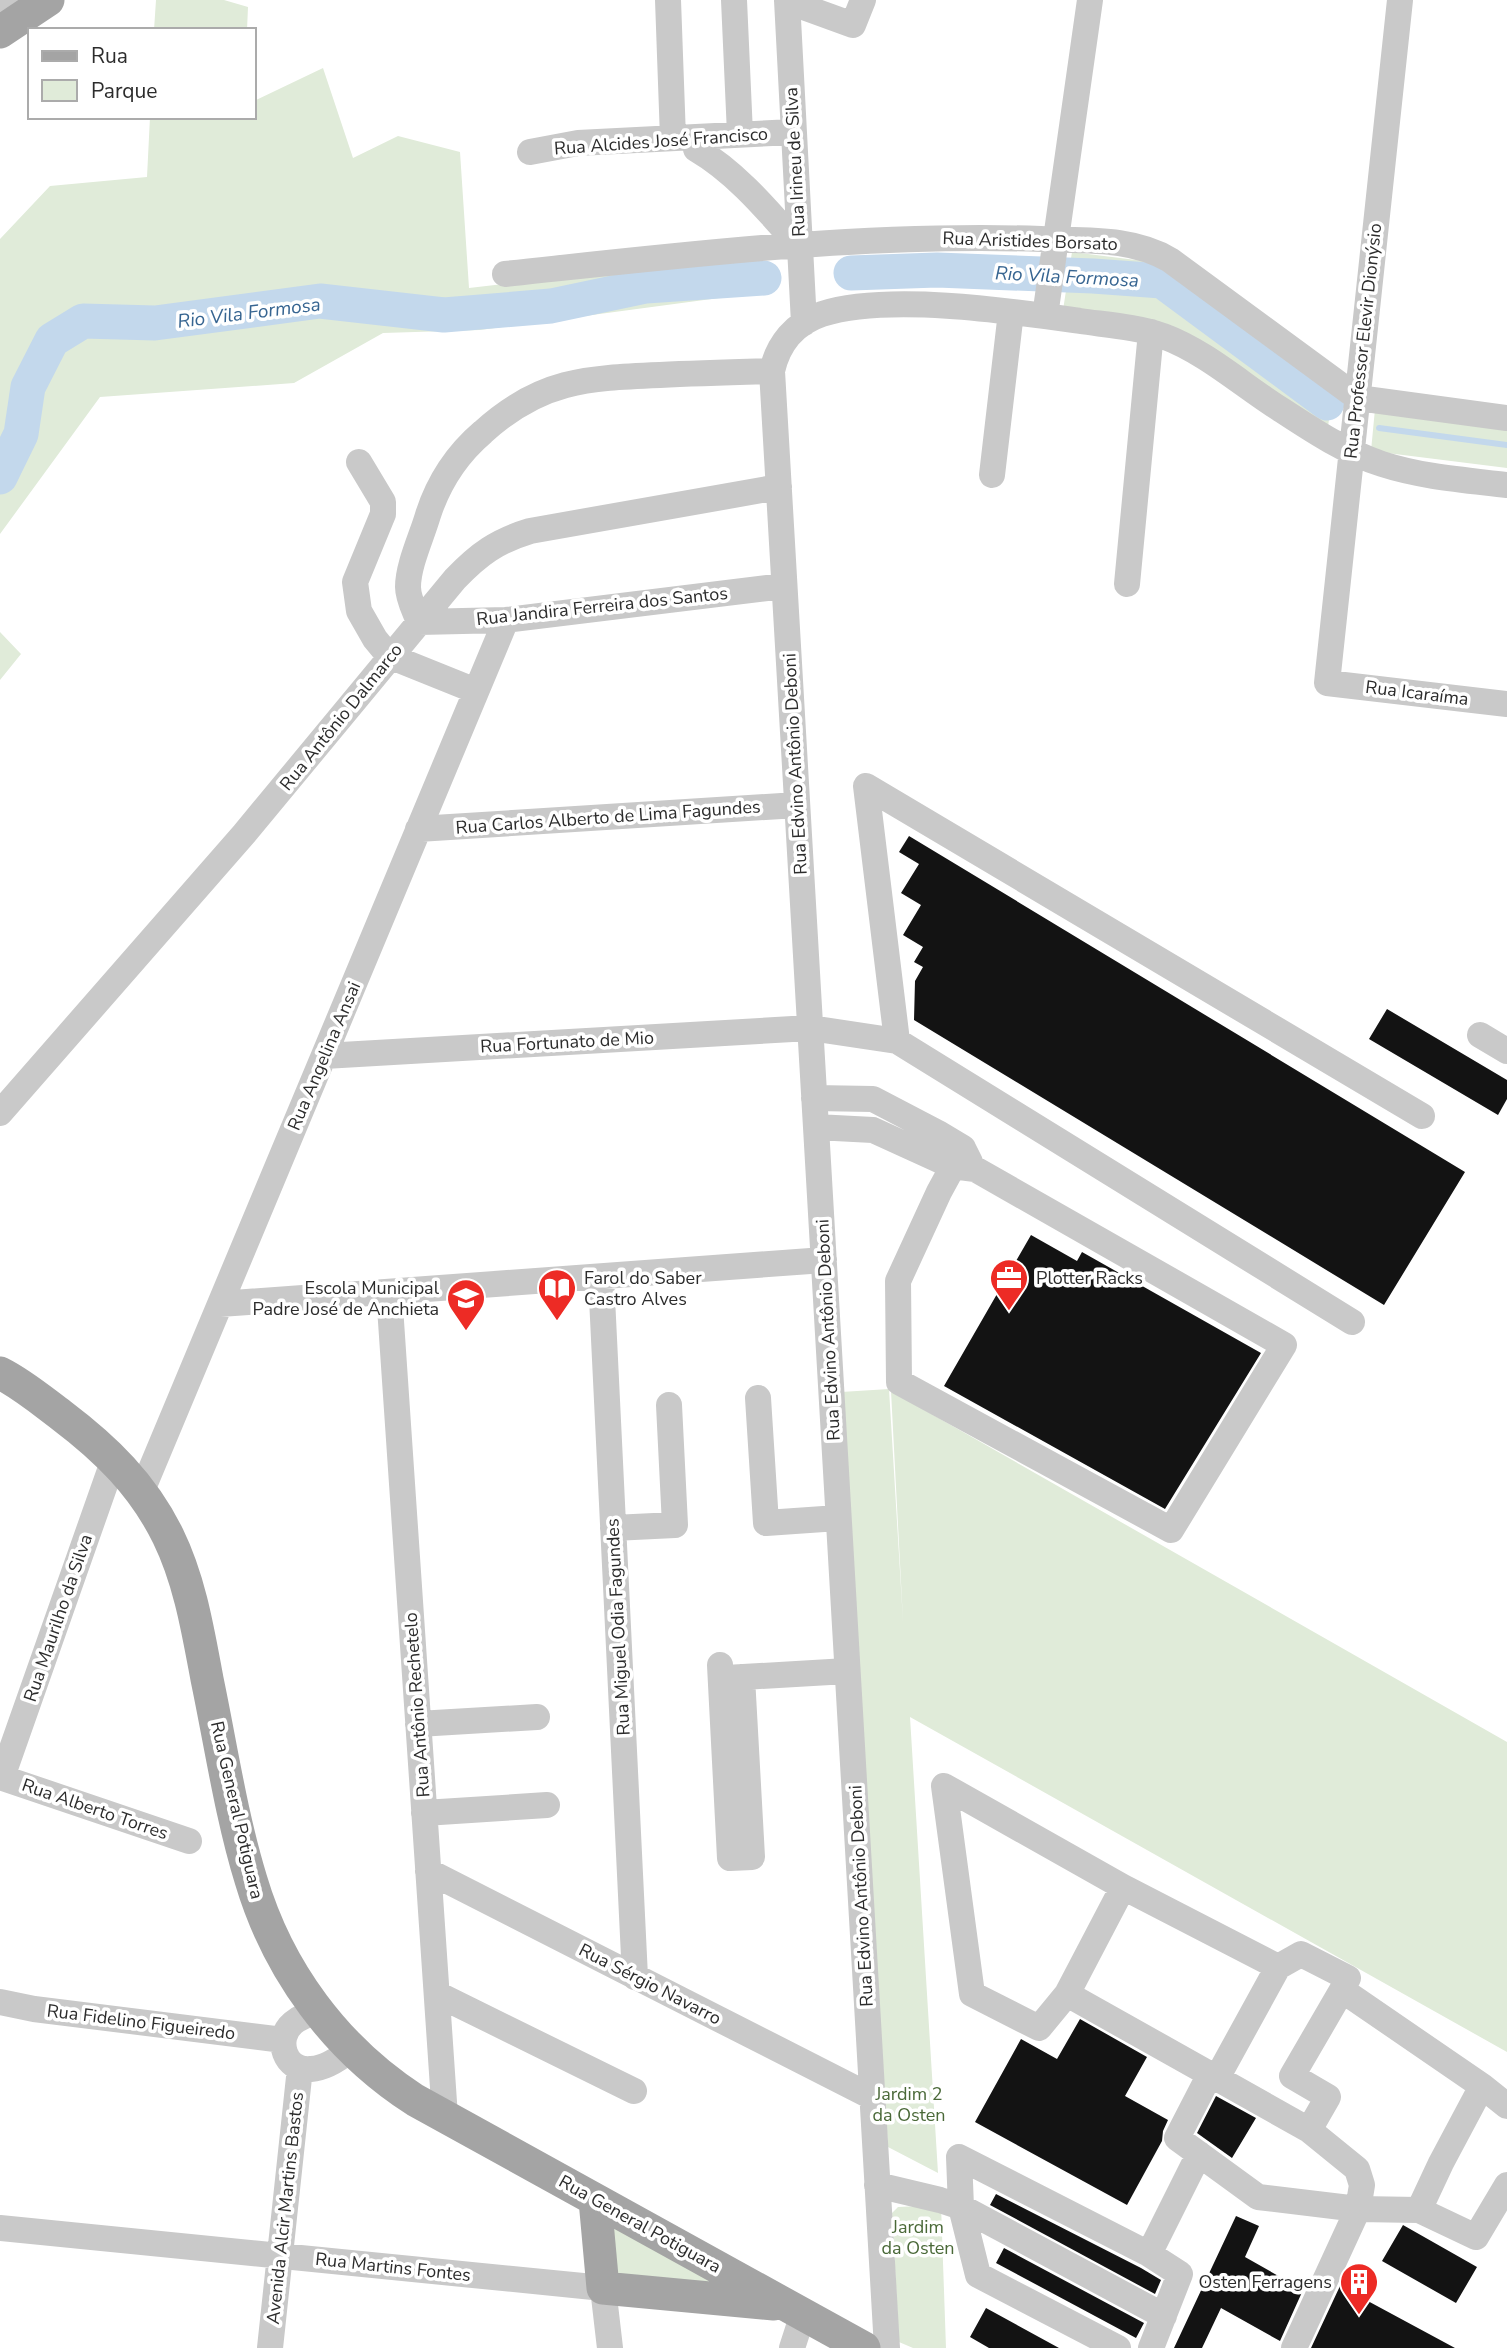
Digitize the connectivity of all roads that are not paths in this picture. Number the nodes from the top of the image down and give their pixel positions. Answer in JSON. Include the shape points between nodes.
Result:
{"nodes":[{"id":1,"x":48,"y":0,"type":"edge"},
{"id":2,"x":668,"y":0,"type":"edge"},
{"id":3,"x":734,"y":0,"type":"edge"},
{"id":4,"x":863,"y":0,"type":"edge"},
{"id":5,"x":1090,"y":0,"type":"edge"},
{"id":6,"x":1400,"y":0,"type":"edge"},
{"id":7,"x":787,"y":1,"type":"edge"},
{"id":8,"x":6,"y":18,"type":"edge"},
{"id":9,"x":793,"y":132,"type":"junction"},
{"id":10,"x":740,"y":134,"type":"junction"},
{"id":11,"x":684,"y":143,"type":"junction"},
{"id":12,"x":530,"y":152,"type":"dead end"},
{"id":13,"x":1055,"y":245,"type":"junction"},
{"id":14,"x":799,"y":246,"type":"junction"},
{"id":15,"x":505,"y":274,"type":"dead end"},
{"id":16,"x":1047,"y":303,"type":"junction"},
{"id":17,"x":1011,"y":312,"type":"junction"},
{"id":18,"x":804,"y":323,"type":"junction"},
{"id":19,"x":1151,"y":332,"type":"junction"},
{"id":20,"x":772,"y":370,"type":"junction"},
{"id":21,"x":1358,"y":398,"type":"junction"},
{"id":22,"x":1507,"y":418,"type":"edge"},
{"id":23,"x":1352,"y":452,"type":"junction"},
{"id":24,"x":359,"y":462,"type":"dead end"},
{"id":25,"x":992,"y":475,"type":"dead end"},
{"id":26,"x":1507,"y":485,"type":"edge"},
{"id":27,"x":779,"y":487,"type":"junction"},
{"id":28,"x":1127,"y":584,"type":"dead end"},
{"id":29,"x":785,"y":586,"type":"junction"},
{"id":30,"x":506,"y":620,"type":"junction"},
{"id":31,"x":419,"y":622,"type":"junction"},
{"id":32,"x":390,"y":656,"type":"junction"},
{"id":33,"x":1327,"y":683,"type":"joint"},
{"id":34,"x":476,"y":691,"type":"junction"},
{"id":35,"x":1507,"y":704,"type":"edge"},
{"id":36,"x":797,"y":805,"type":"junction"},
{"id":37,"x":418,"y":829,"type":"junction"},
{"id":38,"x":810,"y":1028,"type":"junction"},
{"id":39,"x":1480,"y":1035,"type":"dead end"},
{"id":40,"x":897,"y":1041,"type":"junction"},
{"id":41,"x":1507,"y":1051,"type":"edge"},
{"id":42,"x":324,"y":1056,"type":"junction"},
{"id":43,"x":814,"y":1098,"type":"junction"},
{"id":44,"x":0,"y":1113,"type":"edge"},
{"id":45,"x":1422,"y":1115,"type":"dead end"},
{"id":46,"x":816,"y":1127,"type":"junction"},
{"id":47,"x":963,"y":1161,"type":"junction"},
{"id":48,"x":824,"y":1260,"type":"junction"},
{"id":49,"x":601,"y":1277,"type":"junction"},
{"id":50,"x":389,"y":1292,"type":"junction"},
{"id":51,"x":220,"y":1304,"type":"junction"},
{"id":52,"x":1352,"y":1322,"type":"dead end"},
{"id":53,"x":0,"y":1373,"type":"edge"},
{"id":54,"x":0,"y":1390,"type":"edge"},
{"id":55,"x":758,"y":1398,"type":"dead end"},
{"id":56,"x":669,"y":1405,"type":"dead end"},
{"id":57,"x":61,"y":1415,"type":"junction"},
{"id":58,"x":114,"y":1458,"type":"junction"},
{"id":59,"x":142,"y":1493,"type":"junction"},
{"id":60,"x":838,"y":1518,"type":"junction"},
{"id":61,"x":613,"y":1528,"type":"junction"},
{"id":62,"x":847,"y":1671,"type":"junction"},
{"id":63,"x":727,"y":1674,"type":"junction"},
{"id":64,"x":537,"y":1717,"type":"dead end"},
{"id":65,"x":418,"y":1724,"type":"junction"},
{"id":66,"x":1,"y":1777,"type":"edge"},
{"id":67,"x":547,"y":1805,"type":"dead end"},
{"id":68,"x":424,"y":1813,"type":"junction"},
{"id":69,"x":190,"y":1841,"type":"dead end"},
{"id":70,"x":428,"y":1871,"type":"junction"},
{"id":71,"x":1122,"y":1887,"type":"junction"},
{"id":72,"x":1278,"y":1967,"type":"junction"},
{"id":73,"x":635,"y":1977,"type":"junction"},
{"id":74,"x":1342,"y":1990,"type":"junction"},
{"id":75,"x":437,"y":1994,"type":"junction"},
{"id":76,"x":1067,"y":1994,"type":"junction"},
{"id":77,"x":0,"y":2002,"type":"edge"},
{"id":78,"x":318,"y":2011,"type":"junction"},
{"id":79,"x":283,"y":2040,"type":"junction"},
{"id":80,"x":350,"y":2050,"type":"junction"},
{"id":81,"x":300,"y":2068,"type":"junction"},
{"id":82,"x":1213,"y":2076,"type":"junction"},
{"id":83,"x":1482,"y":2086,"type":"junction"},
{"id":84,"x":634,"y":2091,"type":"dead end"},
{"id":85,"x":872,"y":2097,"type":"junction"},
{"id":86,"x":1507,"y":2106,"type":"edge"},
{"id":87,"x":445,"y":2117,"type":"junction"},
{"id":88,"x":1309,"y":2130,"type":"junction"},
{"id":89,"x":1199,"y":2154,"type":"junction"},
{"id":90,"x":877,"y":2185,"type":"junction"},
{"id":91,"x":1507,"y":2185,"type":"edge"},
{"id":92,"x":595,"y":2200,"type":"junction"},
{"id":93,"x":961,"y":2207,"type":"junction"},
{"id":94,"x":1358,"y":2209,"type":"junction"},
{"id":95,"x":1419,"y":2210,"type":"junction"},
{"id":96,"x":0,"y":2228,"type":"edge"},
{"id":97,"x":1149,"y":2254,"type":"junction"},
{"id":98,"x":280,"y":2256,"type":"junction"},
{"id":99,"x":603,"y":2288,"type":"junction"},
{"id":100,"x":795,"y":2310,"type":"junction"},
{"id":101,"x":1164,"y":2316,"type":"junction"},
{"id":102,"x":270,"y":2348,"type":"edge"},
{"id":103,"x":610,"y":2348,"type":"edge"},
{"id":104,"x":792,"y":2348,"type":"edge"},
{"id":105,"x":864,"y":2348,"type":"edge"},
{"id":106,"x":887,"y":2348,"type":"edge"},
{"id":107,"x":1118,"y":2348,"type":"edge"},
{"id":108,"x":1151,"y":2348,"type":"edge"},
{"id":109,"x":1294,"y":2348,"type":"edge"}],
"edges":[{"from":1,"to":8,"type":"main road"},
{"from":2,"to":11,"type":"street"},
{"from":3,"to":10,"type":"street"},
{"from":4,"to":7,"type":"street","via":[[853,25]]},
{"from":5,"to":13,"type":"street"},
{"from":6,"to":21,"type":"street","name":"Rua Professor Elevir Dionýsio"},
{"from":7,"to":9,"type":"street","name":"Rua Irineu de Silva"},
{"from":9,"to":10,"type":"street","name":"Rua Alcides José Francisco"},
{"from":9,"to":14,"type":"street","name":"Rua Irineu de Silva"},
{"from":10,"to":11,"type":"street","name":"Rua Alcides José Francisco"},
{"from":11,"to":12,"type":"street","name":"Rua Alcides José Francisco","via":[[578,143]]},
{"from":11,"to":14,"type":"street","via":[[733,176]]},
{"from":13,"to":14,"type":"street","name":"Rua Aristides Borsato","via":[[950,237]]},
{"from":13,"to":16,"type":"street"},
{"from":13,"to":21,"type":"street","name":"Rua Aristides Borsato","via":[[1128,244],[1157,252]]},
{"from":14,"to":15,"type":"street","name":"Rua Aristides Borsato"},
{"from":14,"to":18,"type":"street","name":"Rua Irineu de Silva"},
{"from":16,"to":17,"type":"street"},
{"from":16,"to":19,"type":"street"},
{"from":17,"to":18,"type":"street","via":[[886,305],[840,310]]},
{"from":17,"to":25,"type":"street"},
{"from":18,"to":20,"type":"street","name":"Rua Edvino Antônio Deboni","via":[[781,344]]},
{"from":19,"to":23,"type":"street","via":[[1200,355]]},
{"from":19,"to":28,"type":"street"},
{"from":20,"to":27,"type":"street","name":"Rua Edvino Antônio Deboni"},
{"from":20,"to":31,"type":"street","via":[[591,378],[534,395],[496,420],[459,454],[431,507],[409,575],[409,596]]},
{"from":21,"to":22,"type":"street","name":"Rua Aristides Borsato"},
{"from":21,"to":23,"type":"street","name":"Rua Professor Elevir Dionýsio"},
{"from":23,"to":26,"type":"street","via":[[1404,471]]},
{"from":23,"to":33,"type":"street","name":"Rua Professor Elevir Dionýsio"},
{"from":24,"to":32,"type":"street","via":[[383,502],[383,514],[355,582],[359,611]]},
{"from":27,"to":29,"type":"street","name":"Rua Edvino Antônio Deboni"},
{"from":27,"to":31,"type":"street","name":"Rua Antônio Dalmarco","via":[[510,537],[472,562]]},
{"from":29,"to":30,"type":"street","name":"Rua Jandira Ferreira dos Santos"},
{"from":29,"to":36,"type":"street","name":"Rua Edvino Antônio Deboni"},
{"from":30,"to":31,"type":"street","name":"Rua Jandira Ferreira dos Santos"},
{"from":30,"to":34,"type":"street","name":"Rua Angelina Ansai"},
{"from":31,"to":32,"type":"street","name":"Rua Antônio Dalmarco"},
{"from":32,"to":34,"type":"street"},
{"from":32,"to":44,"type":"street","name":"Rua Antônio Dalmarco","via":[[253,825]]},
{"from":33,"to":35,"type":"street","name":"Rua Icaraíma"},
{"from":34,"to":37,"type":"street","name":"Rua Angelina Ansai"},
{"from":36,"to":37,"type":"street","name":"Rua Carlos Alberto de Lima Fagundes"},
{"from":36,"to":38,"type":"street","name":"Rua Edvino Antônio Deboni"},
{"from":37,"to":42,"type":"street","name":"Rua Angelina Ansai"},
{"from":38,"to":40,"type":"street","name":"Rua Fortunato de Mio"},
{"from":38,"to":42,"type":"street","name":"Rua Fortunato de Mio"},
{"from":38,"to":43,"type":"street","name":"Rua Edvino Antônio Deboni"},
{"from":39,"to":41,"type":"street"},
{"from":40,"to":45,"type":"street","via":[[866,786]]},
{"from":40,"to":52,"type":"street"},
{"from":42,"to":51,"type":"street","name":"Rua Angelina Ansai"},
{"from":43,"to":46,"type":"street","name":"Rua Edvino Antônio Deboni"},
{"from":43,"to":47,"type":"street","via":[[873,1099],[938,1132]]},
{"from":46,"to":47,"type":"street","via":[[873,1130]]},
{"from":46,"to":48,"type":"street","name":"Rua Edvino Antônio Deboni"},
{"from":47,"to":47,"type":"street","via":[[1284,1345],[1171,1530],[899,1382],[898,1281]]},
{"from":48,"to":49,"type":"street"},
{"from":48,"to":60,"type":"street","name":"Rua Edvino Antônio Deboni"},
{"from":49,"to":50,"type":"street"},
{"from":49,"to":61,"type":"street","name":"Rua Miguel Odia Fagundes"},
{"from":50,"to":51,"type":"street"},
{"from":50,"to":65,"type":"street","name":"Rua Antônio Rechetelo"},
{"from":51,"to":59,"type":"street","name":"Rua Angelina Ansai"},
{"from":53,"to":57,"type":"main road","name":"Rua General Potiguara"},
{"from":54,"to":57,"type":"main road","name":"Rua General Potiguara"},
{"from":55,"to":60,"type":"street","via":[[766,1523]]},
{"from":56,"to":61,"type":"street","via":[[675,1525]]},
{"from":57,"to":58,"type":"main road","name":"Rua General Potiguara"},
{"from":58,"to":59,"type":"main road","name":"Rua General Potiguara"},
{"from":58,"to":66,"type":"street","name":"Rua Maurilho da Silva"},
{"from":59,"to":78,"type":"main road","name":"Rua General Potiguara","via":[[168,1535],[188,1588],[251,1882],[284,1959]]},
{"from":60,"to":62,"type":"street","name":"Rua Edvino Antônio Deboni"},
{"from":61,"to":73,"type":"street","name":"Rua Miguel Odia Fagundes"},
{"from":62,"to":63,"type":"street"},
{"from":62,"to":85,"type":"street","name":"Rua Edvino Antônio Deboni"},
{"from":63,"to":63,"type":"street","via":[[730,1858],[752,1857]]},
{"from":64,"to":65,"type":"street"},
{"from":65,"to":68,"type":"street","name":"Rua Antônio Rechetelo"},
{"from":66,"to":69,"type":"street","name":"Rua Alberto Torres"},
{"from":67,"to":68,"type":"street"},
{"from":68,"to":70,"type":"street","name":"Rua Antônio Rechetelo"},
{"from":70,"to":73,"type":"street","name":"Rua Sérgio Navarro"},
{"from":70,"to":75,"type":"street","name":"Rua Antônio Rechetelo"},
{"from":71,"to":72,"type":"street"},
{"from":71,"to":76,"type":"street"},
{"from":71,"to":76,"type":"street","via":[[944,1786],[972,1994],[1039,2028]]},
{"from":72,"to":74,"type":"street","via":[[1301,1954],[1348,1979]]},
{"from":72,"to":82,"type":"street"},
{"from":73,"to":85,"type":"street","name":"Rua Sérgio Navarro"},
{"from":74,"to":83,"type":"street"},
{"from":74,"to":88,"type":"street","via":[[1292,2076],[1328,2097]]},
{"from":75,"to":84,"type":"street"},
{"from":75,"to":87,"type":"street","name":"Rua Antônio Rechetelo"},
{"from":76,"to":82,"type":"street"},
{"from":77,"to":79,"type":"street","name":"Rua Fidelino Figueiredo"},
{"from":78,"to":79,"type":"street","via":[[293,2023]]},
{"from":78,"to":80,"type":"main road","name":"Rua General Potiguara"},
{"from":79,"to":81,"type":"street","via":[[286,2057]]},
{"from":80,"to":81,"type":"street","via":[[319,2068]]},
{"from":80,"to":87,"type":"main road","name":"Rua General Potiguara","via":[[394,2087]]},
{"from":81,"to":98,"type":"street","name":"Avenida Alcir Martins Bastos"},
{"from":82,"to":88,"type":"street"},
{"from":82,"to":89,"type":"street","via":[[1177,2138]]},
{"from":83,"to":86,"type":"street"},
{"from":83,"to":95,"type":"street"},
{"from":85,"to":90,"type":"street","name":"Rua Edvino Antônio Deboni"},
{"from":87,"to":92,"type":"main road","name":"Rua General Potiguara"},
{"from":88,"to":94,"type":"street","via":[[1357,2169],[1362,2185]]},
{"from":89,"to":94,"type":"street","via":[[1258,2197]]},
{"from":89,"to":97,"type":"street"},
{"from":90,"to":93,"type":"street"},
{"from":90,"to":106,"type":"street","name":"Rua Edvino Antônio Deboni"},
{"from":91,"to":95,"type":"street","via":[[1476,2237]]},
{"from":92,"to":99,"type":"main road"},
{"from":92,"to":100,"type":"main road","name":"Rua General Potiguara"},
{"from":93,"to":97,"type":"street","via":[[959,2157]]},
{"from":93,"to":101,"type":"street"},
{"from":93,"to":107,"type":"street","via":[[978,2275]]},
{"from":94,"to":95,"type":"street"},
{"from":94,"to":109,"type":"street"},
{"from":96,"to":98,"type":"street","name":"Rua Martins Fontes"},
{"from":97,"to":101,"type":"street","via":[[1180,2274]]},
{"from":98,"to":99,"type":"street","name":"Rua Martins Fontes"},
{"from":98,"to":102,"type":"street","name":"Avenida Alcir Martins Bastos"},
{"from":99,"to":100,"type":"main road","name":"Rua Martins Fontes"},
{"from":99,"to":103,"type":"street"},
{"from":100,"to":104,"type":"street"},
{"from":100,"to":105,"type":"main road","name":"Rua General Potiguara"},
{"from":101,"to":108,"type":"street"}]}
